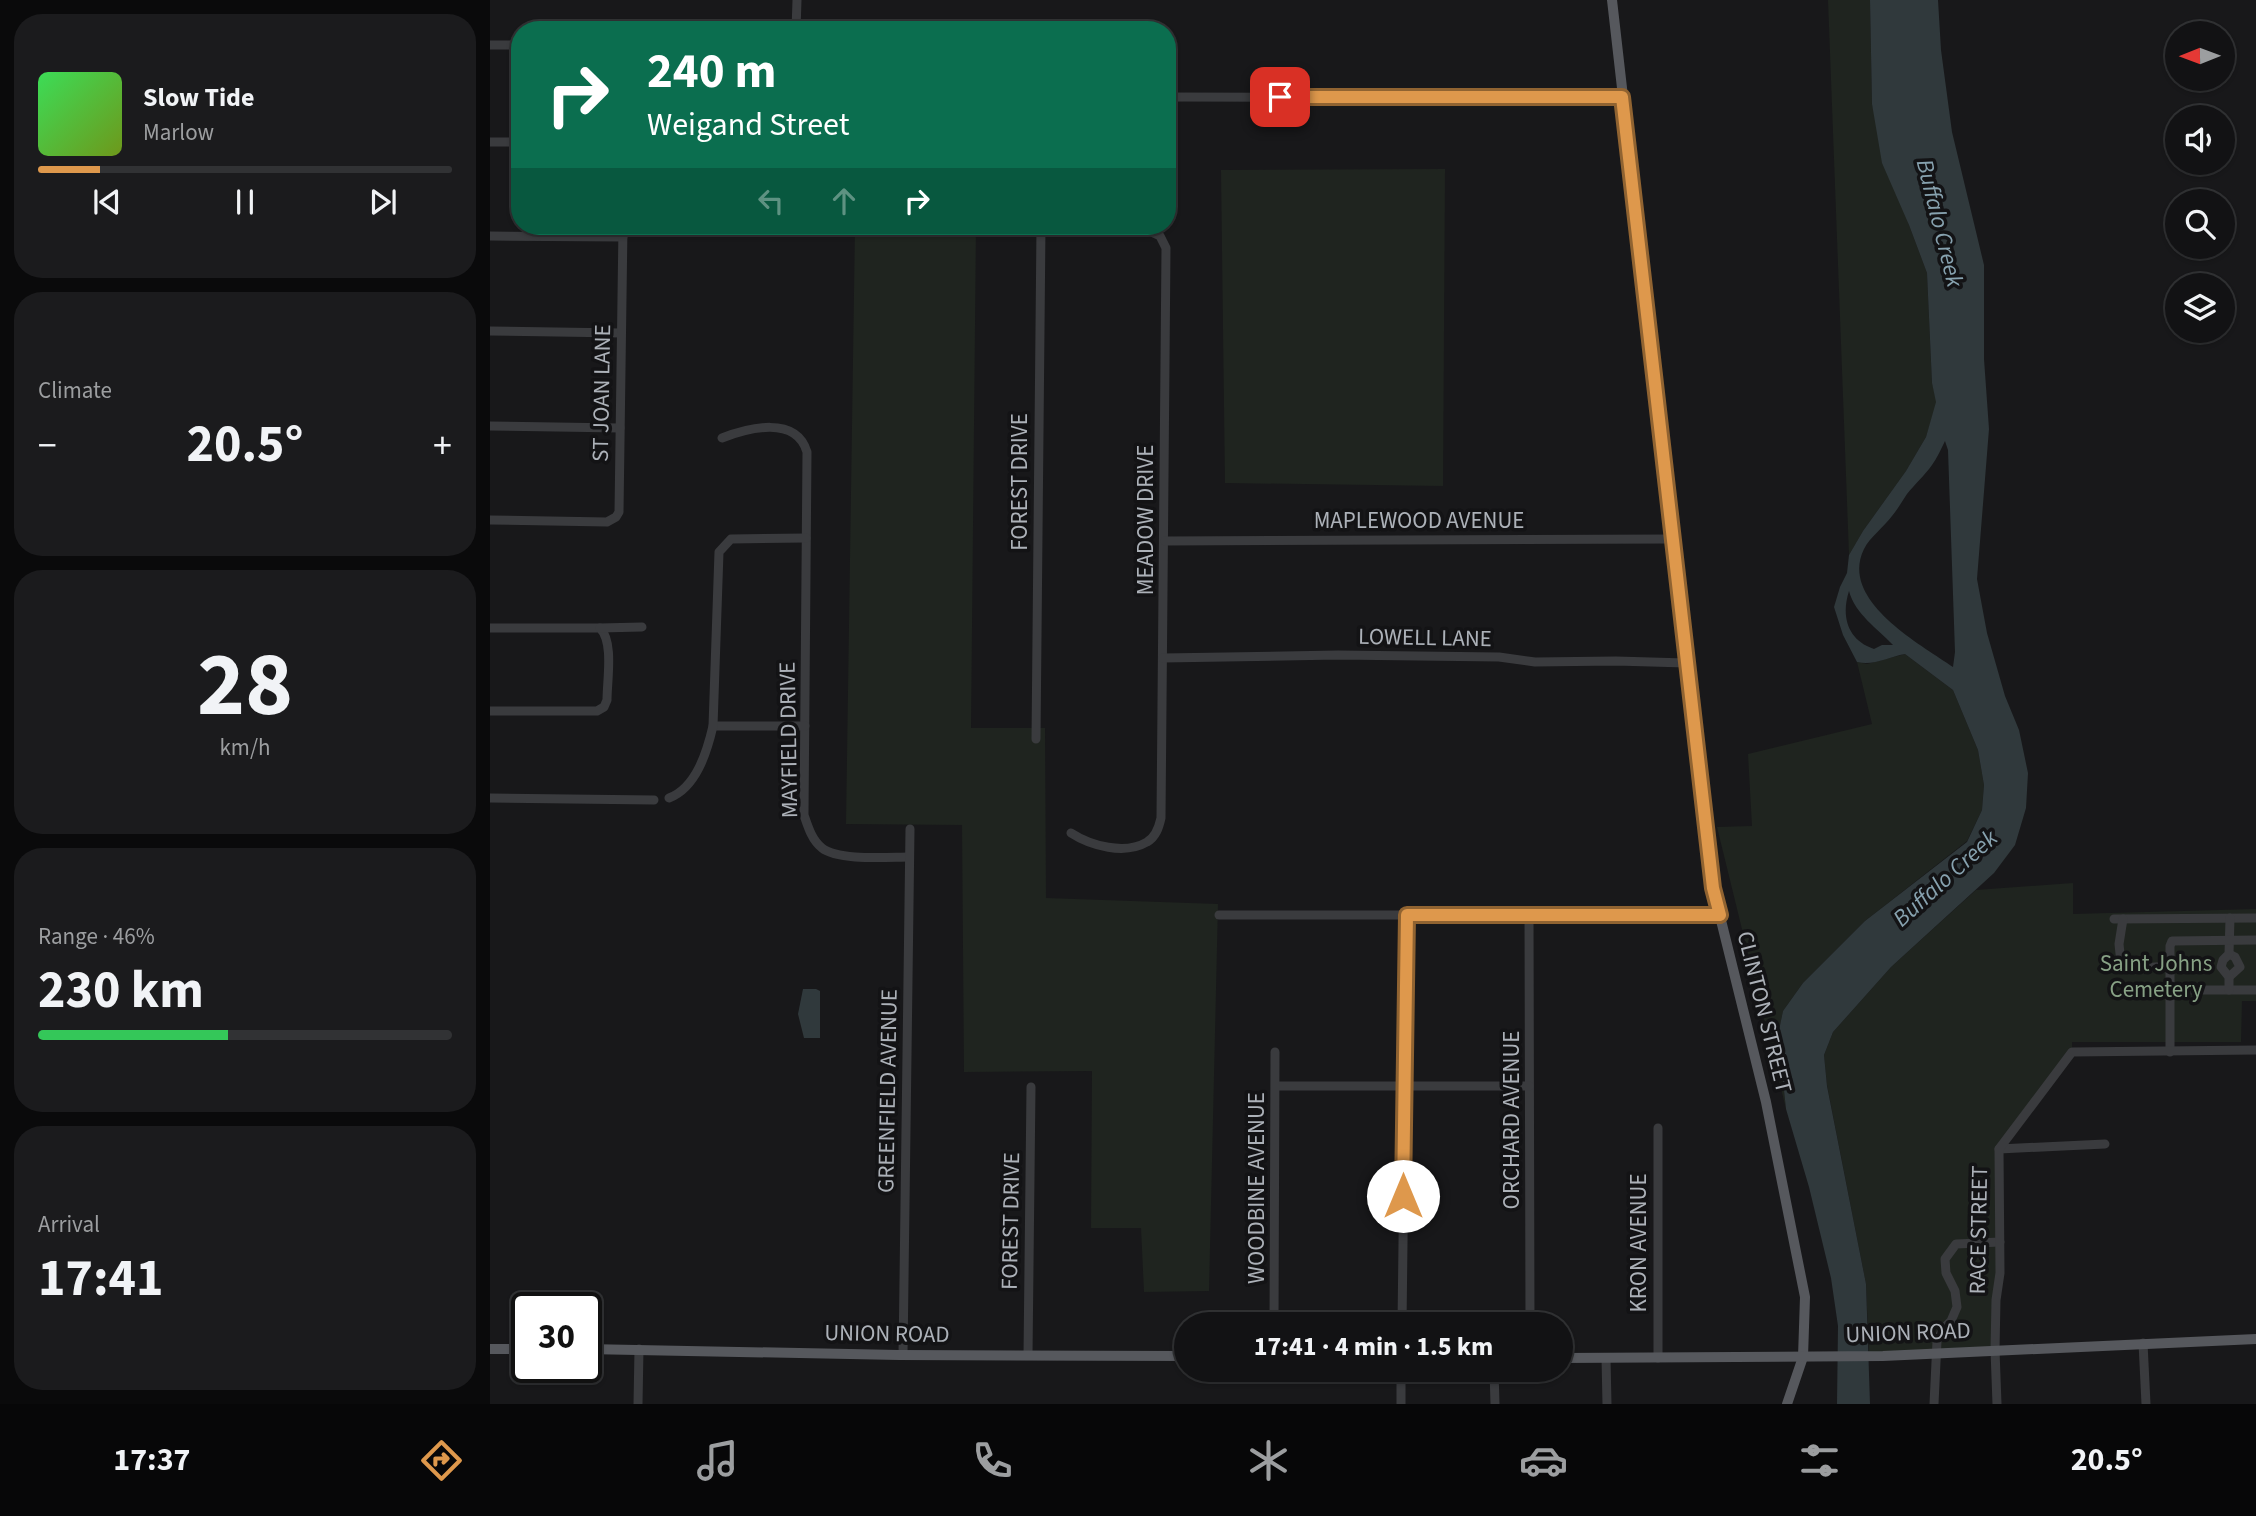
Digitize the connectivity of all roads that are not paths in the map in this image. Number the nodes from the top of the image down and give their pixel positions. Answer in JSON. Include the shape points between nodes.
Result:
{"nodes":[{"id":1,"x":797,"y":0,"type":"edge"},
{"id":2,"x":1612,"y":0,"type":"edge"},
{"id":3,"x":796,"y":21,"type":"edge"},
{"id":4,"x":490,"y":45,"type":"edge"},
{"id":5,"x":511,"y":45,"type":"edge"},
{"id":6,"x":1176,"y":97,"type":"edge"},
{"id":7,"x":1622,"y":97,"type":"junction"},
{"id":8,"x":490,"y":142,"type":"edge"},
{"id":9,"x":511,"y":142,"type":"edge"},
{"id":10,"x":1041,"y":235,"type":"edge"},
{"id":11,"x":1158,"y":235,"type":"edge"},
{"id":12,"x":490,"y":236,"type":"edge"},
{"id":13,"x":623,"y":237,"type":"joint"},
{"id":14,"x":490,"y":331,"type":"edge"},
{"id":15,"x":621,"y":333,"type":"junction"},
{"id":16,"x":490,"y":426,"type":"edge"},
{"id":17,"x":620,"y":428,"type":"junction"},
{"id":18,"x":722,"y":438,"type":"dead end"},
{"id":19,"x":490,"y":520,"type":"edge"},
{"id":20,"x":806,"y":538,"type":"junction"},
{"id":21,"x":1672,"y":539,"type":"junction"},
{"id":22,"x":1165,"y":541,"type":"junction"},
{"id":23,"x":642,"y":627,"type":"dead end"},
{"id":24,"x":490,"y":628,"type":"edge"},
{"id":25,"x":600,"y":628,"type":"junction"},
{"id":26,"x":1163,"y":659,"type":"junction"},
{"id":27,"x":1686,"y":663,"type":"junction"},
{"id":28,"x":490,"y":711,"type":"edge"},
{"id":29,"x":713,"y":726,"type":"junction"},
{"id":30,"x":805,"y":726,"type":"junction"},
{"id":31,"x":1036,"y":739,"type":"dead end"},
{"id":32,"x":490,"y":798,"type":"edge"},
{"id":33,"x":669,"y":799,"type":"dead end"},
{"id":34,"x":653,"y":800,"type":"dead end"},
{"id":35,"x":910,"y":829,"type":"dead end"},
{"id":36,"x":1071,"y":833,"type":"dead end"},
{"id":37,"x":909,"y":858,"type":"junction"},
{"id":38,"x":1219,"y":915,"type":"dead end"},
{"id":39,"x":1407,"y":915,"type":"junction"},
{"id":40,"x":1529,"y":915,"type":"junction"},
{"id":41,"x":1720,"y":915,"type":"junction"},
{"id":42,"x":2230,"y":918,"type":"junction"},
{"id":43,"x":2256,"y":918,"type":"edge"},
{"id":44,"x":2256,"y":940,"type":"edge"},
{"id":45,"x":2230,"y":941,"type":"junction"},
{"id":46,"x":2229,"y":954,"type":"junction"},
{"id":47,"x":2170,"y":966,"type":"junction"},
{"id":48,"x":2228,"y":977,"type":"junction"},
{"id":49,"x":2256,"y":989,"type":"edge"},
{"id":50,"x":2170,"y":990,"type":"junction"},
{"id":51,"x":2229,"y":990,"type":"junction"},
{"id":52,"x":2256,"y":1050,"type":"edge"},
{"id":53,"x":1275,"y":1052,"type":"dead end"},
{"id":54,"x":2170,"y":1052,"type":"junction"},
{"id":55,"x":1276,"y":1086,"type":"junction"},
{"id":56,"x":1404,"y":1086,"type":"junction"},
{"id":57,"x":1530,"y":1086,"type":"junction"},
{"id":58,"x":1031,"y":1087,"type":"dead end"},
{"id":59,"x":1658,"y":1128,"type":"dead end"},
{"id":60,"x":2105,"y":1144,"type":"dead end"},
{"id":61,"x":1999,"y":1149,"type":"junction"},
{"id":62,"x":2000,"y":1242,"type":"junction"},
{"id":63,"x":1274,"y":1312,"type":"edge"},
{"id":64,"x":1402,"y":1312,"type":"edge"},
{"id":65,"x":1531,"y":1312,"type":"edge"},
{"id":66,"x":2256,"y":1339,"type":"edge"},
{"id":67,"x":2143,"y":1343,"type":"junction"},
{"id":68,"x":490,"y":1349,"type":"edge"},
{"id":69,"x":511,"y":1349,"type":"edge"},
{"id":70,"x":602,"y":1349,"type":"edge"},
{"id":71,"x":639,"y":1349,"type":"junction"},
{"id":72,"x":1994,"y":1350,"type":"junction"},
{"id":73,"x":1936,"y":1352,"type":"junction"},
{"id":74,"x":903,"y":1355,"type":"junction"},
{"id":75,"x":1028,"y":1355,"type":"junction"},
{"id":76,"x":1174,"y":1356,"type":"edge"},
{"id":77,"x":1803,"y":1357,"type":"junction"},
{"id":78,"x":1573,"y":1358,"type":"edge"},
{"id":79,"x":1606,"y":1358,"type":"junction"},
{"id":80,"x":1658,"y":1358,"type":"junction"},
{"id":81,"x":1401,"y":1382,"type":"edge"},
{"id":82,"x":1494,"y":1382,"type":"edge"},
{"id":83,"x":638,"y":1404,"type":"edge"},
{"id":84,"x":1401,"y":1404,"type":"edge"},
{"id":85,"x":1495,"y":1404,"type":"edge"},
{"id":86,"x":1607,"y":1404,"type":"edge"},
{"id":87,"x":1787,"y":1404,"type":"edge"},
{"id":88,"x":1934,"y":1404,"type":"edge"},
{"id":89,"x":1997,"y":1404,"type":"edge"},
{"id":90,"x":2146,"y":1404,"type":"edge"}],
"edges":[{"from":1,"to":3,"type":"street"},
{"from":2,"to":7,"type":"main road","name":"CLINTON STREET"},
{"from":4,"to":5,"type":"street"},
{"from":6,"to":7,"type":"street"},
{"from":7,"to":21,"type":"main road","name":"CLINTON STREET"},
{"from":8,"to":9,"type":"street"},
{"from":10,"to":31,"type":"street","name":"FOREST DRIVE"},
{"from":11,"to":22,"type":"street","name":"MEADOW DRIVE","via":[[1166,248]]},
{"from":12,"to":13,"type":"street"},
{"from":13,"to":15,"type":"street","name":"ST JOAN LANE"},
{"from":14,"to":15,"type":"street"},
{"from":15,"to":17,"type":"street","name":"ST JOAN LANE"},
{"from":16,"to":17,"type":"street"},
{"from":17,"to":19,"type":"street","name":"ST JOAN LANE","via":[[618,512],[607,522]]},
{"from":18,"to":20,"type":"street","name":"MAYFIELD DRIVE","via":[[743,430],[774,428],[801,438],[807,452]]},
{"from":20,"to":29,"type":"street","via":[[731,539],[719,552]]},
{"from":20,"to":30,"type":"street","name":"MAYFIELD DRIVE"},
{"from":21,"to":22,"type":"street","name":"MAPLEWOOD AVENUE"},
{"from":21,"to":27,"type":"main road","name":"CLINTON STREET"},
{"from":22,"to":26,"type":"street","name":"MEADOW DRIVE"},
{"from":23,"to":25,"type":"street"},
{"from":24,"to":25,"type":"street"},
{"from":25,"to":28,"type":"street","via":[[608,643],[604,707],[585,713]]},
{"from":26,"to":27,"type":"street","name":"LOWELL LANE","via":[[1338,655]]},
{"from":26,"to":36,"type":"street","name":"MEADOW DRIVE","via":[[1158,830],[1149,842],[1133,847],[1108,847]]},
{"from":27,"to":41,"type":"main road","name":"CLINTON STREET"},
{"from":29,"to":30,"type":"street"},
{"from":29,"to":33,"type":"street","via":[[698,769],[685,789]]},
{"from":30,"to":37,"type":"street","name":"MAYFIELD DRIVE","via":[[804,815],[817,843],[836,855]]},
{"from":32,"to":34,"type":"street"},
{"from":35,"to":37,"type":"street","name":"GREENFIELD AVENUE"},
{"from":37,"to":74,"type":"street","name":"GREENFIELD AVENUE"},
{"from":38,"to":39,"type":"street"},
{"from":39,"to":40,"type":"street"},
{"from":39,"to":56,"type":"street"},
{"from":40,"to":41,"type":"street"},
{"from":40,"to":57,"type":"street","name":"ORCHARD AVENUE"},
{"from":41,"to":77,"type":"main road","name":"CLINTON STREET","via":[[1766,1102],[1805,1297]]},
{"from":42,"to":43,"type":"street"},
{"from":42,"to":45,"type":"street"},
{"from":42,"to":47,"type":"street","via":[[2118,919],[2121,963],[2126,969]]},
{"from":44,"to":45,"type":"street"},
{"from":45,"to":46,"type":"street"},
{"from":45,"to":47,"type":"street","via":[[2172,941]]},
{"from":46,"to":48,"type":"street","via":[[2221,967]]},
{"from":46,"to":48,"type":"street","via":[[2240,967]]},
{"from":47,"to":50,"type":"street"},
{"from":48,"to":51,"type":"street"},
{"from":49,"to":51,"type":"street"},
{"from":50,"to":51,"type":"street"},
{"from":50,"to":54,"type":"street"},
{"from":52,"to":54,"type":"street"},
{"from":53,"to":55,"type":"street","name":"WOODBINE AVENUE"},
{"from":54,"to":61,"type":"street","name":"RACE STREET","via":[[2072,1052]]},
{"from":55,"to":56,"type":"street"},
{"from":55,"to":63,"type":"street","name":"WOODBINE AVENUE"},
{"from":56,"to":57,"type":"street"},
{"from":56,"to":64,"type":"street"},
{"from":57,"to":65,"type":"street","name":"ORCHARD AVENUE"},
{"from":58,"to":75,"type":"street","name":"FOREST DRIVE"},
{"from":59,"to":80,"type":"street","name":"KRON AVENUE"},
{"from":60,"to":61,"type":"street"},
{"from":61,"to":62,"type":"street","name":"RACE STREET"},
{"from":62,"to":72,"type":"street","name":"RACE STREET"},
{"from":62,"to":73,"type":"street","via":[[1956,1244],[1945,1259],[1957,1307],[1938,1337]]},
{"from":66,"to":67,"type":"main road","name":"UNION ROAD"},
{"from":67,"to":72,"type":"main road","name":"UNION ROAD"},
{"from":67,"to":90,"type":"street"},
{"from":68,"to":69,"type":"main road"},
{"from":70,"to":71,"type":"main road","name":"UNION ROAD"},
{"from":71,"to":74,"type":"main road","name":"UNION ROAD"},
{"from":71,"to":83,"type":"street"},
{"from":72,"to":73,"type":"main road","name":"UNION ROAD"},
{"from":72,"to":89,"type":"street","name":"RACE STREET"},
{"from":73,"to":77,"type":"main road","name":"UNION ROAD"},
{"from":73,"to":88,"type":"street"},
{"from":74,"to":75,"type":"main road","name":"UNION ROAD"},
{"from":75,"to":76,"type":"main road","name":"UNION ROAD"},
{"from":77,"to":80,"type":"main road","name":"UNION ROAD"},
{"from":77,"to":87,"type":"main road","name":"CLINTON STREET"},
{"from":78,"to":79,"type":"main road","name":"UNION ROAD"},
{"from":79,"to":80,"type":"main road","name":"UNION ROAD"},
{"from":79,"to":86,"type":"street"},
{"from":81,"to":84,"type":"street"},
{"from":82,"to":85,"type":"street"}]}
